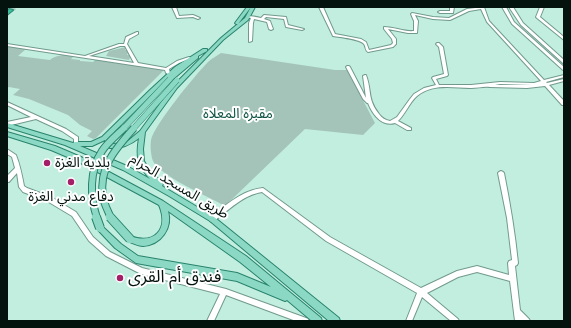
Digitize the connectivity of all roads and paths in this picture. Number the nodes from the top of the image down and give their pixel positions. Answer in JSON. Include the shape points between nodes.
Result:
{"nodes":[{"id":1,"x":174,"y":7,"type":"edge"},
{"id":2,"x":249,"y":7,"type":"edge"},
{"id":3,"x":253,"y":7,"type":"edge"},
{"id":4,"x":321,"y":7,"type":"edge"},
{"id":5,"x":452,"y":7,"type":"edge"},
{"id":6,"x":504,"y":7,"type":"edge"},
{"id":7,"x":511,"y":7,"type":"edge"},
{"id":8,"x":542,"y":7,"type":"edge"},
{"id":9,"x":482,"y":8,"type":"edge"},
{"id":10,"x":12,"y":10,"type":"dead end"},
{"id":11,"x":440,"y":12,"type":"dead end"},
{"id":12,"x":7,"y":14,"type":"edge"},
{"id":13,"x":250,"y":17,"type":"junction"},
{"id":14,"x":198,"y":18,"type":"dead end"},
{"id":15,"x":262,"y":19,"type":"junction"},
{"id":16,"x":302,"y":28,"type":"dead end"},
{"id":17,"x":271,"y":29,"type":"dead end"},
{"id":18,"x":137,"y":33,"type":"dead end"},
{"id":19,"x":564,"y":39,"type":"edge"},
{"id":20,"x":250,"y":41,"type":"dead end"},
{"id":21,"x":438,"y":44,"type":"dead end"},
{"id":22,"x":7,"y":45,"type":"edge"},
{"id":23,"x":125,"y":45,"type":"junction"},
{"id":24,"x":207,"y":50,"type":"junction"},
{"id":25,"x":564,"y":54,"type":"edge"},
{"id":26,"x":84,"y":56,"type":"junction"},
{"id":27,"x":557,"y":56,"type":"junction"},
{"id":28,"x":564,"y":62,"type":"edge"},
{"id":29,"x":136,"y":64,"type":"junction"},
{"id":30,"x":348,"y":67,"type":"dead end"},
{"id":31,"x":564,"y":69,"type":"edge"},
{"id":32,"x":171,"y":75,"type":"junction"},
{"id":33,"x":365,"y":76,"type":"dead end"},
{"id":34,"x":564,"y":76,"type":"edge"},
{"id":35,"x":564,"y":80,"type":"edge"},
{"id":36,"x":546,"y":83,"type":"junction"},
{"id":37,"x":438,"y":86,"type":"junction"},
{"id":38,"x":7,"y":104,"type":"edge"},
{"id":39,"x":370,"y":104,"type":"junction"},
{"id":40,"x":564,"y":104,"type":"edge"},
{"id":41,"x":36,"y":117,"type":"junction"},
{"id":42,"x":394,"y":120,"type":"junction"},
{"id":43,"x":7,"y":124,"type":"edge"},
{"id":44,"x":409,"y":129,"type":"dead end"},
{"id":45,"x":113,"y":131,"type":"junction"},
{"id":46,"x":142,"y":132,"type":"junction"},
{"id":47,"x":7,"y":134,"type":"edge"},
{"id":48,"x":67,"y":143,"type":"junction"},
{"id":49,"x":76,"y":144,"type":"junction"},
{"id":50,"x":7,"y":151,"type":"edge"},
{"id":51,"x":17,"y":169,"type":"junction"},
{"id":52,"x":501,"y":173,"type":"dead end"},
{"id":53,"x":7,"y":180,"type":"edge"},
{"id":54,"x":172,"y":194,"type":"junction"},
{"id":55,"x":161,"y":203,"type":"junction"},
{"id":56,"x":212,"y":219,"type":"junction"},
{"id":57,"x":513,"y":279,"type":"junction"},
{"id":58,"x":224,"y":292,"type":"junction"},
{"id":59,"x":421,"y":292,"type":"junction"},
{"id":60,"x":292,"y":300,"type":"junction"},
{"id":61,"x":518,"y":317,"type":"edge"},
{"id":62,"x":210,"y":321,"type":"edge"},
{"id":63,"x":306,"y":321,"type":"edge"},
{"id":64,"x":318,"y":321,"type":"edge"},
{"id":65,"x":336,"y":321,"type":"edge"},
{"id":66,"x":409,"y":321,"type":"edge"},
{"id":67,"x":456,"y":321,"type":"edge"},
{"id":68,"x":527,"y":321,"type":"edge"}],
"edges":[{"from":1,"to":14,"type":"street","via":[[178,17]]},
{"from":2,"to":24,"type":"main road","via":[[240,20]]},
{"from":3,"to":13,"type":"main road"},
{"from":4,"to":9,"type":"street","via":[[334,35],[365,42],[368,51],[392,46],[395,43],[385,28],[398,29],[406,33],[416,32],[413,14],[450,18],[468,10]]},
{"from":5,"to":11,"type":"street","via":[[452,12]]},
{"from":6,"to":31,"type":"street","via":[[513,23]]},
{"from":7,"to":27,"type":"street","via":[[522,24]]},
{"from":8,"to":19,"type":"street","via":[[538,17]]},
{"from":9,"to":36,"type":"street","via":[[488,21]]},
{"from":10,"to":12,"type":"highway"},
{"from":13,"to":15,"type":"street"},
{"from":13,"to":20,"type":"street"},
{"from":13,"to":24,"type":"main road"},
{"from":15,"to":16,"type":"street","via":[[265,16],[285,18],[287,26]]},
{"from":15,"to":17,"type":"street","via":[[268,21]]},
{"from":18,"to":23,"type":"street","via":[[127,38]]},
{"from":21,"to":37,"type":"street","via":[[441,47],[446,75],[434,78]]},
{"from":22,"to":26,"type":"street"},
{"from":23,"to":26,"type":"street"},
{"from":23,"to":29,"type":"street"},
{"from":24,"to":32,"type":"main road"},
{"from":24,"to":32,"type":"main road","via":[[189,58]]},
{"from":24,"to":46,"type":"main road"},
{"from":25,"to":27,"type":"street"},
{"from":26,"to":29,"type":"street"},
{"from":27,"to":28,"type":"street"},
{"from":29,"to":32,"type":"street"},
{"from":30,"to":39,"type":"street","via":[[364,98]]},
{"from":32,"to":45,"type":"main road"},
{"from":32,"to":55,"type":"main road","bridge":true,"via":[[112,153],[103,176],[103,197],[111,219],[137,243],[145,243],[156,238],[165,229],[166,217]]},
{"from":32,"to":60,"type":"main road","bridge":true,"via":[[102,151],[91,186],[92,204],[100,228],[136,259],[237,277]]},
{"from":33,"to":39,"type":"street"},
{"from":34,"to":36,"type":"street"},
{"from":35,"to":36,"type":"street"},
{"from":36,"to":37,"type":"street","via":[[536,87]]},
{"from":36,"to":40,"type":"street"},
{"from":37,"to":42,"type":"street","via":[[424,89],[411,98],[401,116]]},
{"from":38,"to":41,"type":"street"},
{"from":39,"to":42,"type":"street","via":[[383,120]]},
{"from":41,"to":43,"type":"street"},
{"from":41,"to":49,"type":"street","via":[[76,138]]},
{"from":42,"to":44,"type":"street"},
{"from":43,"to":48,"type":"main road","name":"طريق المسجد الحرام"},
{"from":45,"to":46,"type":"main road","via":[[107,141],[112,146],[123,146]]},
{"from":45,"to":49,"type":"main road","via":[[97,142]]},
{"from":46,"to":54,"type":"main road","via":[[141,164],[148,175]]},
{"from":47,"to":55,"type":"main road","name":"طريق المسجد الحرام","via":[[79,159]]},
{"from":48,"to":49,"type":"main road"},
{"from":48,"to":54,"type":"main road","name":"طريق المسجد الحرام","via":[[125,168]]},
{"from":50,"to":51,"type":"street","via":[[14,156]]},
{"from":51,"to":53,"type":"street"},
{"from":51,"to":58,"type":"street","via":[[25,190],[74,214],[91,239],[108,254],[141,271]]},
{"from":52,"to":57,"type":"street","via":[[509,207],[515,263],[511,263]]},
{"from":54,"to":56,"type":"main road","name":"طريق المسجد الحرام"},
{"from":55,"to":60,"type":"main road","name":"طريق المسجد الحرام","via":[[243,259]]},
{"from":56,"to":59,"type":"street","via":[[244,196],[263,190],[328,239]]},
{"from":56,"to":65,"type":"main road","name":"طريق المسجد الحرام"},
{"from":57,"to":59,"type":"street","via":[[477,268],[457,274]]},
{"from":57,"to":61,"type":"street"},
{"from":58,"to":62,"type":"street"},
{"from":58,"to":63,"type":"street"},
{"from":59,"to":66,"type":"street"},
{"from":59,"to":67,"type":"street"},
{"from":60,"to":64,"type":"main road","name":"طريق المسجد الحرام"},
{"from":61,"to":68,"type":"street"}]}
